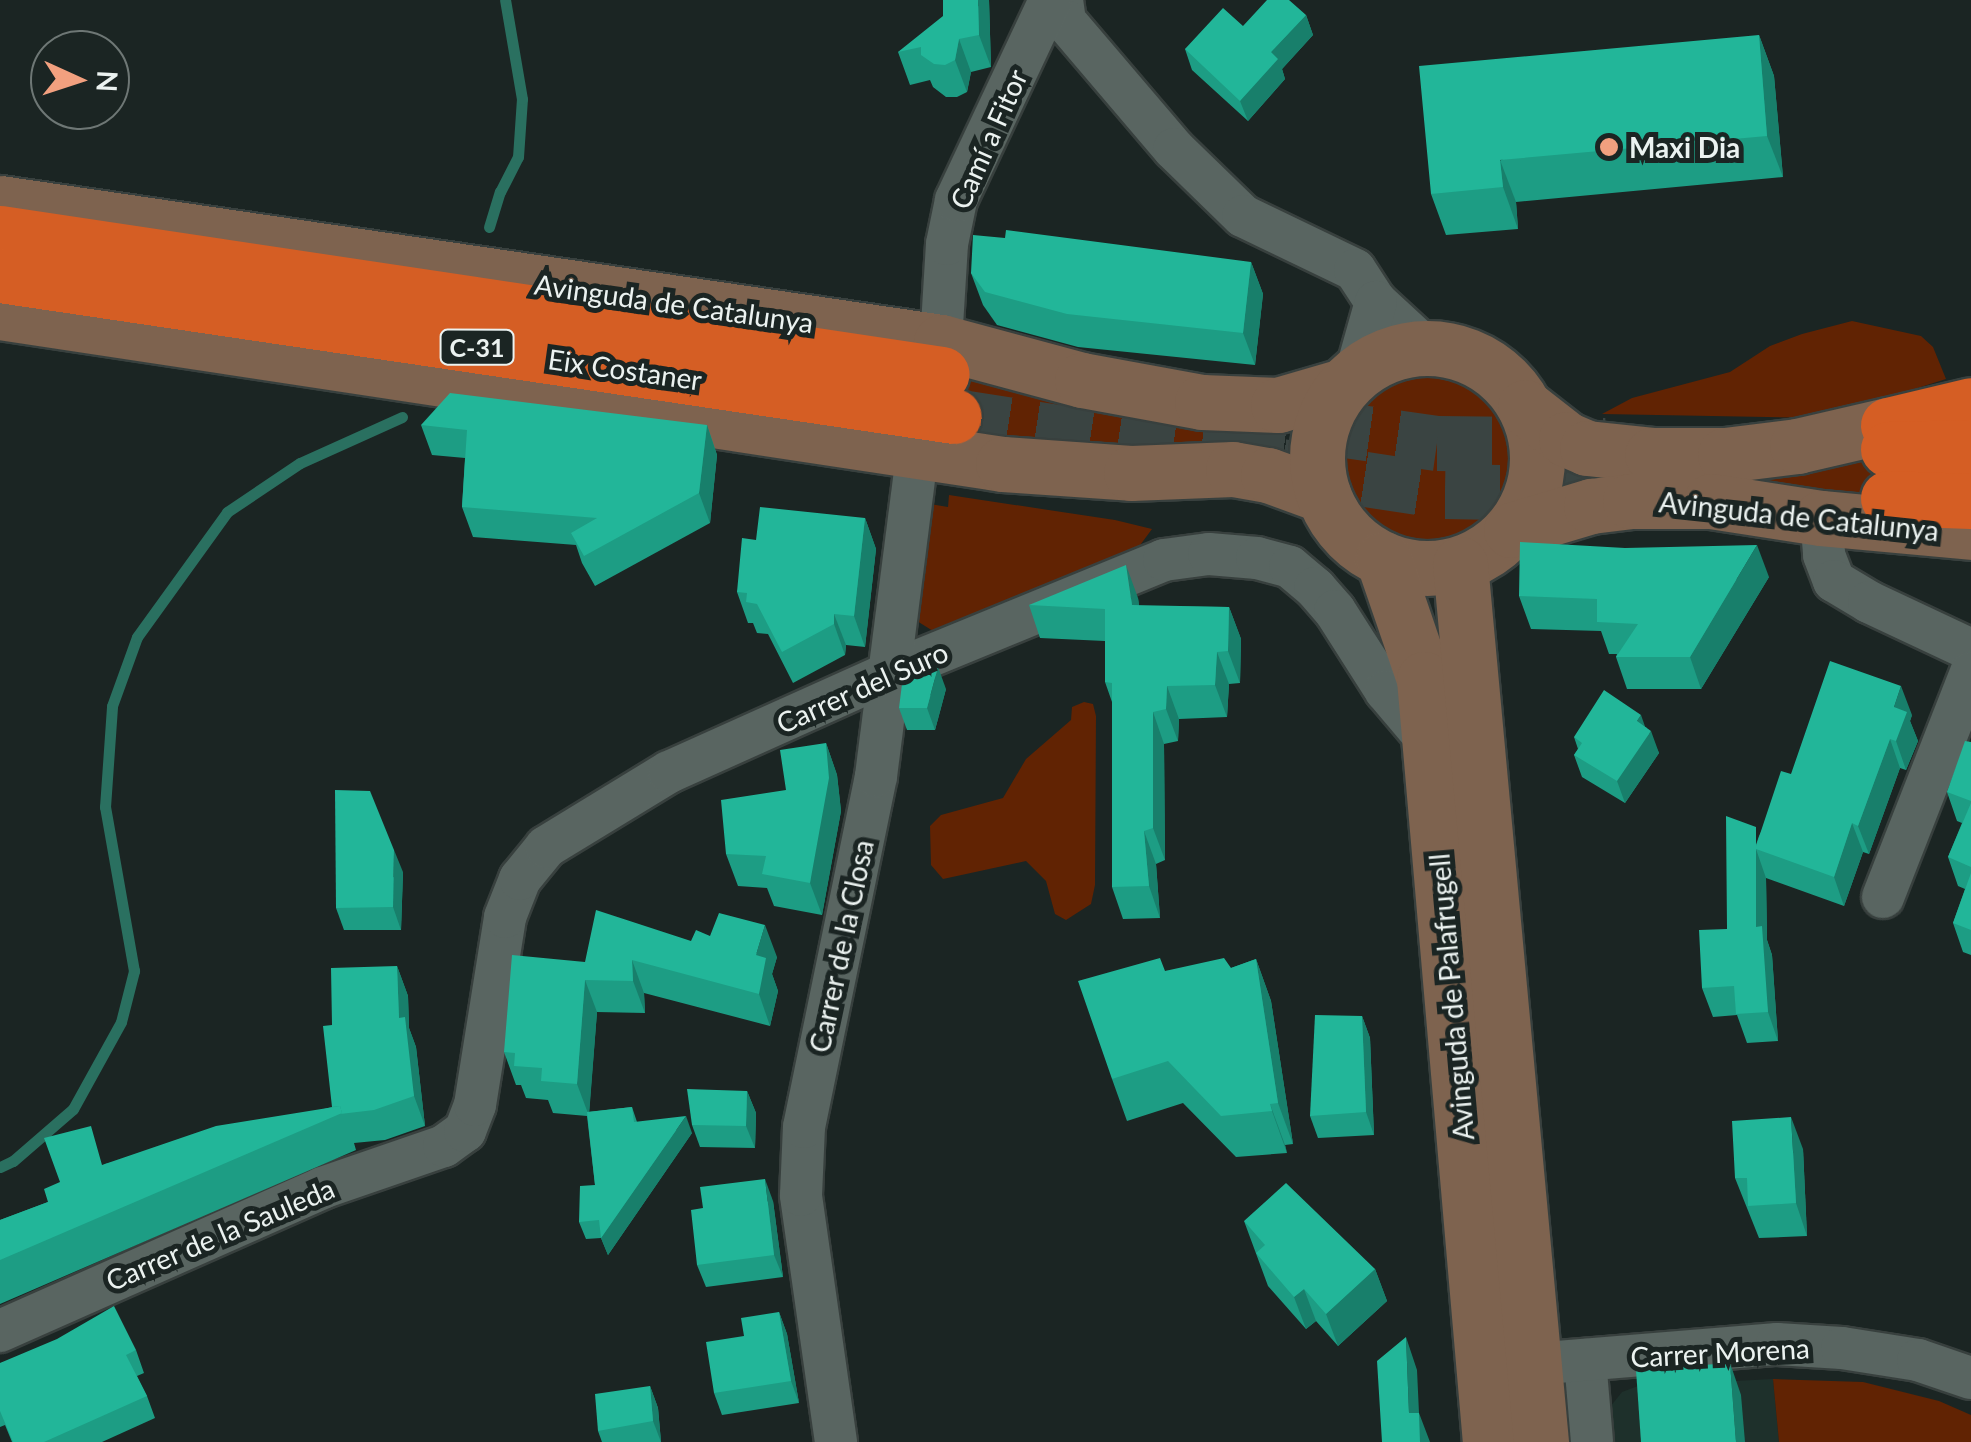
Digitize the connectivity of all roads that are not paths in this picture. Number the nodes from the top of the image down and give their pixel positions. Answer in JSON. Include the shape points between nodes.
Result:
{"nodes":[{"id":1,"x":1050,"y":0,"type":"edge"},
{"id":2,"x":1062,"y":0,"type":"edge"},
{"id":3,"x":0,"y":203,"type":"edge"},
{"id":4,"x":0,"y":233,"type":"edge"},
{"id":5,"x":0,"y":275,"type":"edge"},
{"id":6,"x":1376,"y":302,"type":"junction"},
{"id":7,"x":0,"y":312,"type":"edge"},
{"id":8,"x":1425,"y":347,"type":"junction"},
{"id":9,"x":1350,"y":380,"type":"junction"},
{"id":10,"x":939,"y":395,"type":"junction"},
{"id":11,"x":1971,"y":405,"type":"edge"},
{"id":12,"x":1525,"y":407,"type":"junction"},
{"id":13,"x":1971,"y":447,"type":"edge"},
{"id":14,"x":1888,"y":457,"type":"junction"},
{"id":15,"x":1323,"y":495,"type":"junction"},
{"id":16,"x":1971,"y":500,"type":"edge"},
{"id":17,"x":1821,"y":518,"type":"junction"},
{"id":18,"x":1512,"y":530,"type":"junction"},
{"id":19,"x":1971,"y":532,"type":"edge"},
{"id":20,"x":1383,"y":559,"type":"junction"},
{"id":21,"x":1460,"y":564,"type":"junction"},
{"id":22,"x":1971,"y":650,"type":"edge"},
{"id":23,"x":891,"y":672,"type":"junction"},
{"id":24,"x":1971,"y":673,"type":"edge"},
{"id":25,"x":1430,"y":743,"type":"junction"},
{"id":26,"x":1883,"y":897,"type":"dead end"},
{"id":27,"x":444,"y":1146,"type":"joint"},
{"id":28,"x":0,"y":1330,"type":"edge"},
{"id":29,"x":1559,"y":1362,"type":"junction"},
{"id":30,"x":1971,"y":1378,"type":"edge"},
{"id":31,"x":836,"y":1442,"type":"edge"},
{"id":32,"x":1490,"y":1442,"type":"edge"},
{"id":33,"x":1541,"y":1442,"type":"edge"},
{"id":34,"x":1592,"y":1442,"type":"edge"}],
"edges":[{"from":1,"to":10,"type":"street","name":"Camí a Fitor","via":[[956,200],[947,244]]},
{"from":2,"to":6,"type":"street","via":[[1065,21],[1174,149],[1242,216],[1355,270]]},
{"from":3,"to":10,"type":"main road","name":"Avinguda de Catalunya"},
{"from":4,"to":10,"type":"highway","name":"Eix Costaner","number":"C-31"},
{"from":5,"to":10,"type":"highway","name":"Eix Costaner","number":"C-31"},
{"from":6,"to":8,"type":"street"},
{"from":6,"to":9,"type":"street"},
{"from":7,"to":10,"type":"main road","name":"Avinguda de Catalunya"},
{"from":8,"to":9,"type":"main road","via":[[1388,354]]},
{"from":8,"to":12,"type":"main road","via":[[1472,357],[1512,386]]},
{"from":9,"to":10,"type":"main road","name":"Avinguda de Catalunya","via":[[1278,405],[1202,402],[1082,380]]},
{"from":9,"to":15,"type":"main road","via":[[1321,427]]},
{"from":10,"to":15,"type":"main road","name":"Avinguda de Catalunya","via":[[1083,472],[1233,469]]},
{"from":10,"to":23,"type":"street","name":"Carrer de la Closa"},
{"from":11,"to":14,"type":"highway"},
{"from":12,"to":14,"type":"main road","name":"Avinguda de Catalunya","via":[[1587,448],[1725,455],[1797,446]]},
{"from":12,"to":18,"type":"main road","via":[[1538,461],[1530,497]]},
{"from":13,"to":14,"type":"highway"},
{"from":14,"to":16,"type":"highway"},
{"from":15,"to":20,"type":"main road","via":[[1353,540]]},
{"from":17,"to":18,"type":"main road","name":"Avinguda de Catalunya","via":[[1711,502],[1630,500]]},
{"from":17,"to":19,"type":"main road","name":"Avinguda de Catalunya"},
{"from":17,"to":22,"type":"street","via":[[1834,580]]},
{"from":18,"to":21,"type":"main road"},
{"from":20,"to":21,"type":"main road","via":[[1421,568]]},
{"from":20,"to":25,"type":"main road","name":"Avinguda de Palafrugell","via":[[1424,679]]},
{"from":21,"to":29,"type":"main road","name":"Avinguda de Palafrugell"},
{"from":23,"to":25,"type":"street","name":"Carrer del Suro","via":[[1164,560],[1209,554],[1257,558],[1290,567],[1314,588]]},
{"from":23,"to":27,"type":"street","name":"Carrer del Suro","via":[[669,772],[546,847],[520,879],[505,916],[474,1105],[466,1132]]},
{"from":23,"to":31,"type":"street","name":"Carrer de la Closa","via":[[803,1143],[801,1196]]},
{"from":24,"to":26,"type":"street"},
{"from":25,"to":32,"type":"main road","name":"Avinguda de Palafrugell"},
{"from":27,"to":28,"type":"street","name":"Carrer de la Sauleda","via":[[322,1188]]},
{"from":29,"to":30,"type":"street","name":"Carrer Morena","via":[[1776,1344],[1918,1360]]},
{"from":29,"to":33,"type":"main road","name":"Avinguda de Palafrugell"},
{"from":29,"to":34,"type":"street","name":"Avinguda de Palafrugell"}]}
